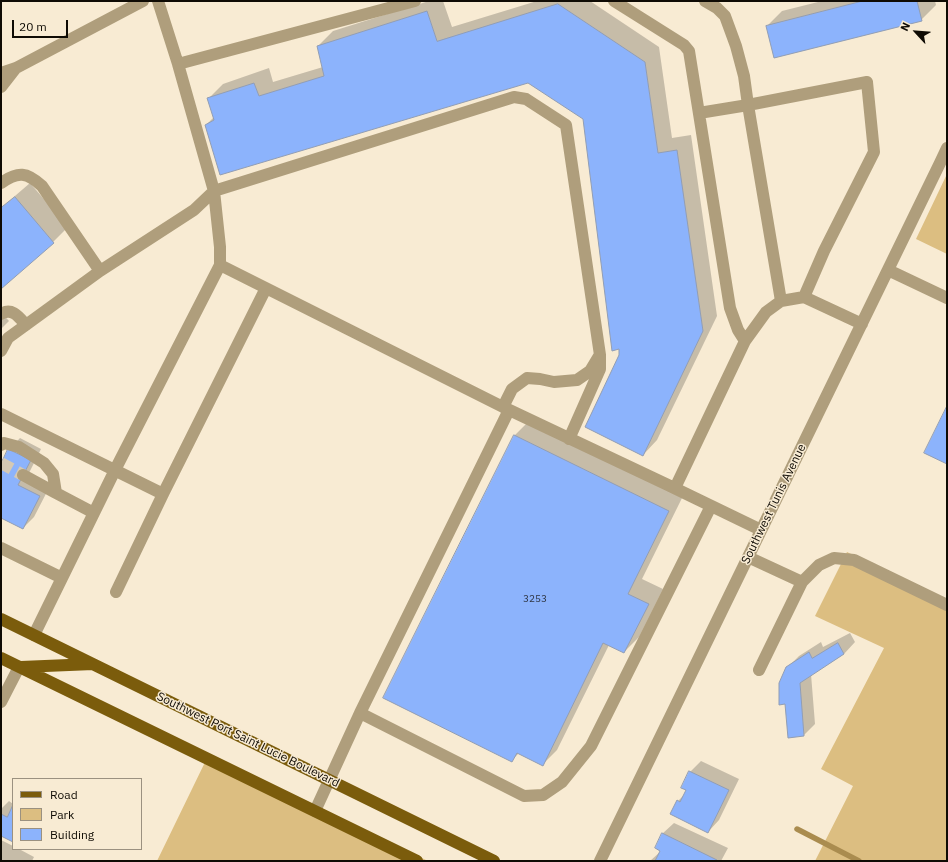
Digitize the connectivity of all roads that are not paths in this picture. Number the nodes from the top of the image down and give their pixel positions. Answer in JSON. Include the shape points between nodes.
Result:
{"nodes":[{"id":1,"x":158,"y":1,"type":"edge"},
{"id":2,"x":415,"y":1,"type":"edge"},
{"id":3,"x":614,"y":1,"type":"edge"},
{"id":4,"x":705,"y":1,"type":"edge"},
{"id":5,"x":139,"y":2,"type":"edge"},
{"id":6,"x":178,"y":64,"type":"junction"},
{"id":7,"x":16,"y":68,"type":"junction"},
{"id":8,"x":1,"y":73,"type":"edge"},
{"id":9,"x":1,"y":87,"type":"edge"},
{"id":10,"x":748,"y":105,"type":"junction"},
{"id":11,"x":699,"y":112,"type":"junction"},
{"id":12,"x":947,"y":148,"type":"edge"},
{"id":13,"x":1,"y":183,"type":"edge"},
{"id":14,"x":214,"y":191,"type":"junction"},
{"id":15,"x":220,"y":265,"type":"junction"},
{"id":16,"x":888,"y":270,"type":"junction"},
{"id":17,"x":100,"y":271,"type":"junction"},
{"id":18,"x":266,"y":288,"type":"junction"},
{"id":19,"x":804,"y":297,"type":"junction"},
{"id":20,"x":947,"y":298,"type":"edge"},
{"id":21,"x":781,"y":301,"type":"junction"},
{"id":22,"x":1,"y":314,"type":"edge"},
{"id":23,"x":862,"y":324,"type":"junction"},
{"id":24,"x":26,"y":325,"type":"junction"},
{"id":25,"x":745,"y":341,"type":"junction"},
{"id":26,"x":1,"y":351,"type":"edge"},
{"id":27,"x":600,"y":355,"type":"junction"},
{"id":28,"x":506,"y":408,"type":"junction"},
{"id":29,"x":1,"y":414,"type":"edge"},
{"id":30,"x":569,"y":438,"type":"junction"},
{"id":31,"x":1,"y":445,"type":"edge"},
{"id":32,"x":115,"y":470,"type":"junction"},
{"id":33,"x":23,"y":475,"type":"tunnel mouth"},
{"id":34,"x":675,"y":488,"type":"junction"},
{"id":35,"x":56,"y":493,"type":"junction"},
{"id":36,"x":164,"y":494,"type":"junction"},
{"id":37,"x":711,"y":506,"type":"junction"},
{"id":38,"x":94,"y":513,"type":"junction"},
{"id":39,"x":761,"y":530,"type":"junction"},
{"id":40,"x":1,"y":548,"type":"edge"},
{"id":41,"x":748,"y":557,"type":"junction"},
{"id":42,"x":62,"y":578,"type":"junction"},
{"id":43,"x":802,"y":582,"type":"junction"},
{"id":44,"x":116,"y":592,"type":"dead end"},
{"id":45,"x":947,"y":605,"type":"edge"},
{"id":46,"x":1,"y":619,"type":"edge"},
{"id":47,"x":34,"y":635,"type":"junction"},
{"id":48,"x":1,"y":658,"type":"edge"},
{"id":49,"x":94,"y":664,"type":"junction"},
{"id":50,"x":19,"y":667,"type":"junction"},
{"id":51,"x":759,"y":670,"type":"dead end"},
{"id":52,"x":1,"y":702,"type":"edge"},
{"id":53,"x":360,"y":713,"type":"junction"},
{"id":54,"x":329,"y":780,"type":"junction"},
{"id":55,"x":315,"y":811,"type":"junction"},
{"id":56,"x":417,"y":861,"type":"edge"},
{"id":57,"x":494,"y":861,"type":"edge"},
{"id":58,"x":600,"y":861,"type":"edge"}],
"edges":[{"from":1,"to":6,"type":"street"},
{"from":2,"to":6,"type":"street"},
{"from":3,"to":11,"type":"street","via":[[684,45],[689,51]]},
{"from":4,"to":10,"type":"street","via":[[725,16],[744,76]]},
{"from":5,"to":7,"type":"street"},
{"from":6,"to":14,"type":"street"},
{"from":7,"to":8,"type":"street"},
{"from":7,"to":9,"type":"street"},
{"from":10,"to":11,"type":"street"},
{"from":10,"to":19,"type":"street","via":[[867,82],[874,152]]},
{"from":10,"to":21,"type":"street"},
{"from":11,"to":25,"type":"street","via":[[730,308]]},
{"from":12,"to":16,"type":"street","name":"Southwest Tunis Avenue"},
{"from":13,"to":17,"type":"street","via":[[19,174],[36,180]]},
{"from":14,"to":15,"type":"street"},
{"from":14,"to":17,"type":"street","via":[[194,210]]},
{"from":14,"to":27,"type":"street","via":[[514,97],[526,99],[566,125]]},
{"from":15,"to":18,"type":"street"},
{"from":15,"to":32,"type":"street"},
{"from":16,"to":20,"type":"street"},
{"from":16,"to":23,"type":"street","name":"Southwest Tunis Avenue"},
{"from":17,"to":24,"type":"street"},
{"from":18,"to":28,"type":"street"},
{"from":18,"to":36,"type":"street"},
{"from":19,"to":21,"type":"street"},
{"from":19,"to":23,"type":"street"},
{"from":21,"to":25,"type":"street","via":[[766,312]]},
{"from":22,"to":24,"type":"street","via":[[9,311],[16,314]]},
{"from":23,"to":39,"type":"street","name":"Southwest Tunis Avenue"},
{"from":24,"to":26,"type":"street","via":[[8,338]]},
{"from":25,"to":34,"type":"street"},
{"from":27,"to":28,"type":"street","via":[[590,371],[577,380],[554,382],[526,378],[512,389]]},
{"from":27,"to":30,"type":"street","via":[[600,369]]},
{"from":28,"to":30,"type":"street"},
{"from":28,"to":53,"type":"street"},
{"from":29,"to":32,"type":"street"},
{"from":30,"to":34,"type":"street"},
{"from":31,"to":35,"type":"street","via":[[4,443],[18,447],[44,463],[53,474]]},
{"from":32,"to":36,"type":"street"},
{"from":32,"to":38,"type":"street"},
{"from":33,"to":35,"type":"street"},
{"from":34,"to":37,"type":"street"},
{"from":35,"to":38,"type":"street"},
{"from":36,"to":44,"type":"street"},
{"from":37,"to":39,"type":"street"},
{"from":37,"to":53,"type":"street","via":[[592,746],[562,782],[543,795],[524,796]]},
{"from":38,"to":42,"type":"street"},
{"from":39,"to":41,"type":"street","name":"Southwest Tunis Avenue"},
{"from":40,"to":42,"type":"street"},
{"from":41,"to":43,"type":"street"},
{"from":41,"to":58,"type":"street","name":"Southwest Tunis Avenue"},
{"from":42,"to":47,"type":"street"},
{"from":43,"to":45,"type":"street","via":[[819,566],[834,558],[854,560]]},
{"from":43,"to":51,"type":"street"},
{"from":46,"to":47,"type":"main road","name":"Southwest Port Saint Lucie Boulevard"},
{"from":47,"to":49,"type":"main road","name":"Southwest Port Saint Lucie Boulevard"},
{"from":48,"to":50,"type":"main road"},
{"from":49,"to":50,"type":"main road"},
{"from":49,"to":54,"type":"main road","name":"Southwest Port Saint Lucie Boulevard"},
{"from":50,"to":52,"type":"street"},
{"from":50,"to":55,"type":"main road"},
{"from":53,"to":54,"type":"street"},
{"from":54,"to":55,"type":"street"},
{"from":54,"to":57,"type":"main road","name":"Southwest Port Saint Lucie Boulevard"},
{"from":55,"to":56,"type":"main road"}]}
